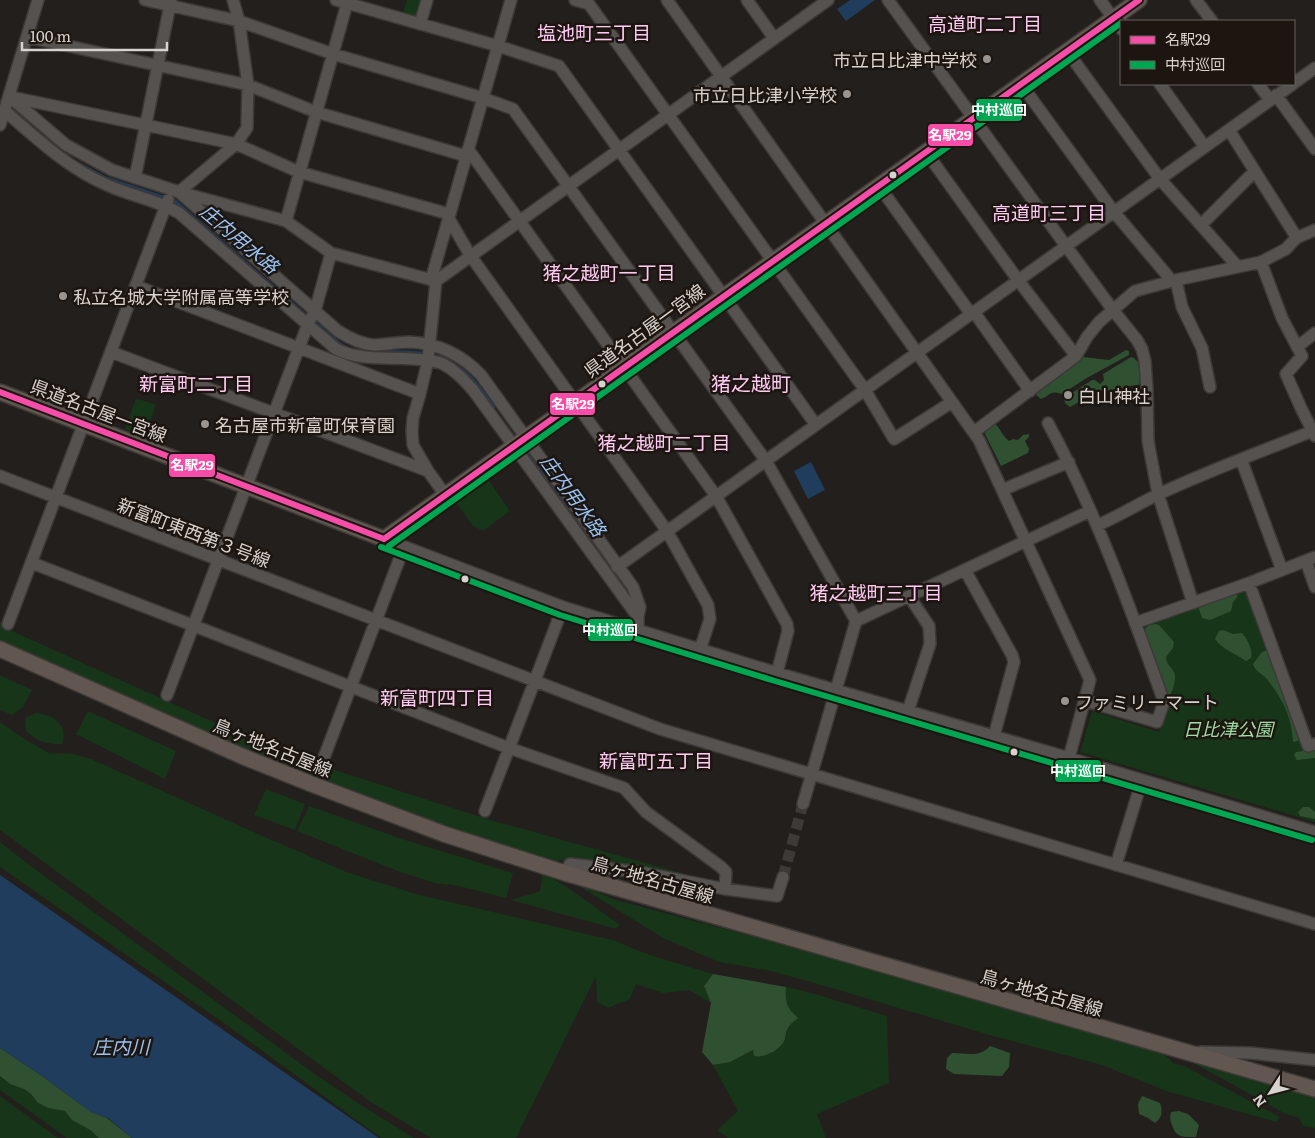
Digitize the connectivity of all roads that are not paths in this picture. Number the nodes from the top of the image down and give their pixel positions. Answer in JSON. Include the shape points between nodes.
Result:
{"nodes":[{"id":1,"x":38,"y":0,"type":"edge"},
{"id":2,"x":145,"y":0,"type":"edge"},
{"id":3,"x":232,"y":0,"type":"edge"},
{"id":4,"x":336,"y":0,"type":"edge"},
{"id":5,"x":427,"y":0,"type":"edge"},
{"id":6,"x":511,"y":0,"type":"edge"},
{"id":7,"x":575,"y":0,"type":"edge"},
{"id":8,"x":667,"y":0,"type":"edge"},
{"id":9,"x":747,"y":0,"type":"edge"},
{"id":10,"x":888,"y":0,"type":"edge"},
{"id":11,"x":1100,"y":0,"type":"edge"},
{"id":12,"x":1138,"y":0,"type":"edge"},
{"id":13,"x":1196,"y":0,"type":"edge"},
{"id":14,"x":348,"y":2,"type":"edge"},
{"id":15,"x":822,"y":2,"type":"edge"},
{"id":16,"x":171,"y":3,"type":"edge"},
{"id":17,"x":1120,"y":20,"type":"edge"},
{"id":18,"x":1211,"y":20,"type":"edge"},
{"id":19,"x":239,"y":21,"type":"junction"},
{"id":20,"x":420,"y":24,"type":"junction"},
{"id":21,"x":1117,"y":24,"type":"edge"},
{"id":22,"x":28,"y":37,"type":"junction"},
{"id":23,"x":774,"y":38,"type":"junction"},
{"id":24,"x":498,"y":46,"type":"junction"},
{"id":25,"x":1068,"y":51,"type":"junction"},
{"id":26,"x":333,"y":54,"type":"junction"},
{"id":27,"x":158,"y":65,"type":"junction"},
{"id":28,"x":1315,"y":68,"type":"edge"},
{"id":29,"x":721,"y":76,"type":"junction"},
{"id":30,"x":1295,"y":82,"type":"edge"},
{"id":31,"x":1021,"y":84,"type":"junction"},
{"id":32,"x":248,"y":85,"type":"junction"},
{"id":33,"x":1161,"y":85,"type":"edge"},
{"id":34,"x":1259,"y":85,"type":"edge"},
{"id":35,"x":1290,"y":85,"type":"edge"},
{"id":36,"x":483,"y":98,"type":"junction"},
{"id":37,"x":1273,"y":98,"type":"junction"},
{"id":38,"x":6,"y":103,"type":"edge"},
{"id":39,"x":316,"y":112,"type":"junction"},
{"id":40,"x":668,"y":114,"type":"junction"},
{"id":41,"x":974,"y":118,"type":"junction"},
{"id":42,"x":0,"y":125,"type":"edge"},
{"id":43,"x":145,"y":125,"type":"junction"},
{"id":44,"x":1229,"y":130,"type":"junction"},
{"id":45,"x":236,"y":144,"type":"junction"},
{"id":46,"x":1204,"y":147,"type":"junction"},
{"id":47,"x":618,"y":149,"type":"junction"},
{"id":48,"x":1315,"y":149,"type":"edge"},
{"id":49,"x":926,"y":152,"type":"junction"},
{"id":50,"x":467,"y":153,"type":"junction"},
{"id":51,"x":1255,"y":171,"type":"junction"},
{"id":52,"x":299,"y":172,"type":"junction"},
{"id":53,"x":134,"y":178,"type":"junction"},
{"id":54,"x":1160,"y":179,"type":"junction"},
{"id":55,"x":569,"y":185,"type":"junction"},
{"id":56,"x":878,"y":186,"type":"junction"},
{"id":57,"x":170,"y":197,"type":"junction"},
{"id":58,"x":1114,"y":212,"type":"junction"},
{"id":59,"x":448,"y":216,"type":"junction"},
{"id":60,"x":519,"y":220,"type":"junction"},
{"id":61,"x":286,"y":221,"type":"junction"},
{"id":62,"x":826,"y":223,"type":"junction"},
{"id":63,"x":1200,"y":225,"type":"junction"},
{"id":64,"x":1315,"y":230,"type":"edge"},
{"id":65,"x":1297,"y":238,"type":"junction"},
{"id":66,"x":1066,"y":246,"type":"junction"},
{"id":67,"x":331,"y":253,"type":"junction"},
{"id":68,"x":470,"y":255,"type":"junction"},
{"id":69,"x":773,"y":261,"type":"junction"},
{"id":70,"x":1261,"y":262,"type":"junction"},
{"id":71,"x":1238,"y":267,"type":"junction"},
{"id":72,"x":1018,"y":280,"type":"junction"},
{"id":73,"x":1174,"y":280,"type":"junction"},
{"id":74,"x":433,"y":281,"type":"junction"},
{"id":75,"x":136,"y":286,"type":"junction"},
{"id":76,"x":724,"y":296,"type":"junction"},
{"id":77,"x":1112,"y":310,"type":"junction"},
{"id":78,"x":972,"y":313,"type":"junction"},
{"id":79,"x":312,"y":318,"type":"junction"},
{"id":80,"x":674,"y":332,"type":"junction"},
{"id":81,"x":1315,"y":333,"type":"edge"},
{"id":82,"x":1297,"y":347,"type":"junction"},
{"id":83,"x":300,"y":348,"type":"junction"},
{"id":84,"x":111,"y":352,"type":"junction"},
{"id":85,"x":429,"y":352,"type":"junction"},
{"id":86,"x":917,"y":352,"type":"junction"},
{"id":87,"x":1076,"y":356,"type":"junction"},
{"id":88,"x":624,"y":368,"type":"junction"},
{"id":89,"x":1210,"y":387,"type":"dead end"},
{"id":90,"x":865,"y":390,"type":"junction"},
{"id":91,"x":1030,"y":391,"type":"junction"},
{"id":92,"x":0,"y":392,"type":"edge"},
{"id":93,"x":420,"y":394,"type":"junction"},
{"id":94,"x":952,"y":402,"type":"junction"},
{"id":95,"x":575,"y":403,"type":"junction"},
{"id":96,"x":274,"y":413,"type":"junction"},
{"id":97,"x":1048,"y":423,"type":"dead end"},
{"id":98,"x":84,"y":425,"type":"junction"},
{"id":99,"x":816,"y":425,"type":"junction"},
{"id":100,"x":974,"y":432,"type":"junction"},
{"id":101,"x":1314,"y":432,"type":"edge"},
{"id":102,"x":520,"y":442,"type":"junction"},
{"id":103,"x":1241,"y":459,"type":"junction"},
{"id":104,"x":766,"y":461,"type":"junction"},
{"id":105,"x":1069,"y":462,"type":"junction"},
{"id":106,"x":428,"y":471,"type":"junction"},
{"id":107,"x":0,"y":476,"type":"edge"},
{"id":108,"x":246,"y":486,"type":"junction"},
{"id":109,"x":1002,"y":490,"type":"junction"},
{"id":110,"x":1158,"y":494,"type":"junction"},
{"id":111,"x":446,"y":496,"type":"junction"},
{"id":112,"x":716,"y":496,"type":"junction"},
{"id":113,"x":56,"y":498,"type":"junction"},
{"id":114,"x":1090,"y":511,"type":"junction"},
{"id":115,"x":1098,"y":525,"type":"junction"},
{"id":116,"x":667,"y":531,"type":"junction"},
{"id":117,"x":384,"y":539,"type":"junction"},
{"id":118,"x":1026,"y":542,"type":"junction"},
{"id":119,"x":404,"y":546,"type":"junction"},
{"id":120,"x":1310,"y":559,"type":"edge"},
{"id":121,"x":218,"y":560,"type":"junction"},
{"id":122,"x":32,"y":563,"type":"junction"},
{"id":123,"x":618,"y":567,"type":"junction"},
{"id":124,"x":966,"y":570,"type":"junction"},
{"id":125,"x":1282,"y":570,"type":"junction"},
{"id":126,"x":1249,"y":583,"type":"junction"},
{"id":127,"x":1315,"y":588,"type":"edge"},
{"id":128,"x":909,"y":596,"type":"junction"},
{"id":129,"x":1193,"y":603,"type":"junction"},
{"id":130,"x":562,"y":607,"type":"junction"},
{"id":131,"x":638,"y":617,"type":"junction"},
{"id":132,"x":376,"y":620,"type":"junction"},
{"id":133,"x":856,"y":621,"type":"junction"},
{"id":134,"x":1135,"y":623,"type":"junction"},
{"id":135,"x":8,"y":624,"type":"dead end"},
{"id":136,"x":193,"y":626,"type":"junction"},
{"id":137,"x":638,"y":631,"type":"junction"},
{"id":138,"x":0,"y":649,"type":"edge"},
{"id":139,"x":700,"y":650,"type":"junction"},
{"id":140,"x":776,"y":673,"type":"junction"},
{"id":141,"x":535,"y":680,"type":"junction"},
{"id":142,"x":351,"y":687,"type":"junction"},
{"id":143,"x":836,"y":690,"type":"junction"},
{"id":144,"x":167,"y":695,"type":"dead end"},
{"id":145,"x":1086,"y":701,"type":"junction"},
{"id":146,"x":908,"y":711,"type":"junction"},
{"id":147,"x":994,"y":736,"type":"junction"},
{"id":148,"x":1315,"y":744,"type":"edge"},
{"id":149,"x":509,"y":748,"type":"junction"},
{"id":150,"x":1070,"y":758,"type":"junction"},
{"id":151,"x":323,"y":760,"type":"dead end"},
{"id":152,"x":811,"y":773,"type":"junction"},
{"id":153,"x":1142,"y":780,"type":"junction"},
{"id":154,"x":803,"y":804,"type":"tunnel mouth"},
{"id":155,"x":485,"y":811,"type":"dead end"},
{"id":156,"x":1315,"y":832,"type":"edge"},
{"id":157,"x":1116,"y":865,"type":"junction"},
{"id":158,"x":565,"y":873,"type":"junction"},
{"id":159,"x":783,"y":877,"type":"tunnel mouth"},
{"id":160,"x":725,"y":889,"type":"junction"},
{"id":161,"x":1315,"y":924,"type":"edge"},
{"id":162,"x":1180,"y":1051,"type":"junction"},
{"id":163,"x":1315,"y":1060,"type":"edge"},
{"id":164,"x":1315,"y":1089,"type":"edge"}],
"edges":[{"from":1,"to":22,"type":"street"},
{"from":2,"to":16,"type":"street"},
{"from":3,"to":19,"type":"street"},
{"from":4,"to":14,"type":"street"},
{"from":5,"to":20,"type":"street"},
{"from":6,"to":24,"type":"street"},
{"from":7,"to":40,"type":"street","via":[[589,4]]},
{"from":8,"to":29,"type":"street"},
{"from":9,"to":23,"type":"street"},
{"from":10,"to":41,"type":"street"},
{"from":11,"to":21,"type":"street"},
{"from":12,"to":17,"type":"main road","name":"県道名古屋一宮線"},
{"from":13,"to":18,"type":"street"},
{"from":14,"to":20,"type":"street"},
{"from":14,"to":26,"type":"street"},
{"from":15,"to":23,"type":"street"},
{"from":16,"to":19,"type":"street"},
{"from":16,"to":27,"type":"street"},
{"from":19,"to":26,"type":"street"},
{"from":19,"to":32,"type":"street"},
{"from":20,"to":24,"type":"street"},
{"from":21,"to":25,"type":"main road","name":"県道名古屋一宮線"},
{"from":22,"to":27,"type":"street"},
{"from":22,"to":38,"type":"street"},
{"from":23,"to":29,"type":"street"},
{"from":24,"to":36,"type":"street"},
{"from":24,"to":47,"type":"street","via":[[559,66]]},
{"from":25,"to":31,"type":"main road","name":"県道名古屋一宮線"},
{"from":25,"to":54,"type":"street"},
{"from":26,"to":36,"type":"street"},
{"from":26,"to":39,"type":"street"},
{"from":27,"to":32,"type":"street"},
{"from":27,"to":43,"type":"street"},
{"from":28,"to":30,"type":"street"},
{"from":29,"to":40,"type":"street"},
{"from":29,"to":62,"type":"street"},
{"from":31,"to":41,"type":"main road","name":"県道名古屋一宮線"},
{"from":31,"to":58,"type":"street"},
{"from":32,"to":39,"type":"street"},
{"from":32,"to":45,"type":"street","via":[[247,128]]},
{"from":33,"to":46,"type":"street"},
{"from":34,"to":37,"type":"street"},
{"from":35,"to":37,"type":"street"},
{"from":36,"to":50,"type":"street"},
{"from":36,"to":55,"type":"street","via":[[513,108]]},
{"from":37,"to":44,"type":"street"},
{"from":37,"to":48,"type":"street"},
{"from":38,"to":42,"type":"street"},
{"from":38,"to":43,"type":"street"},
{"from":38,"to":53,"type":"street","via":[[66,144],[112,170]]},
{"from":38,"to":57,"type":"street","via":[[42,144],[86,175],[108,186]]},
{"from":39,"to":50,"type":"street"},
{"from":39,"to":52,"type":"street"},
{"from":40,"to":47,"type":"street"},
{"from":40,"to":69,"type":"street"},
{"from":41,"to":49,"type":"main road","name":"県道名古屋一宮線"},
{"from":41,"to":66,"type":"street"},
{"from":43,"to":45,"type":"street"},
{"from":43,"to":53,"type":"street"},
{"from":44,"to":46,"type":"street"},
{"from":44,"to":51,"type":"street"},
{"from":45,"to":52,"type":"street"},
{"from":45,"to":57,"type":"street"},
{"from":46,"to":54,"type":"street"},
{"from":47,"to":55,"type":"street"},
{"from":47,"to":76,"type":"street"},
{"from":49,"to":56,"type":"main road","name":"県道名古屋一宮線"},
{"from":49,"to":72,"type":"street"},
{"from":50,"to":59,"type":"street"},
{"from":50,"to":60,"type":"street"},
{"from":51,"to":63,"type":"street"},
{"from":51,"to":65,"type":"street"},
{"from":52,"to":59,"type":"street"},
{"from":52,"to":61,"type":"street"},
{"from":53,"to":57,"type":"street"},
{"from":54,"to":58,"type":"street"},
{"from":54,"to":63,"type":"street"},
{"from":55,"to":60,"type":"street"},
{"from":55,"to":80,"type":"street"},
{"from":56,"to":62,"type":"main road","name":"県道名古屋一宮線"},
{"from":56,"to":78,"type":"street"},
{"from":57,"to":61,"type":"street"},
{"from":57,"to":75,"type":"street"},
{"from":57,"to":79,"type":"street"},
{"from":57,"to":79,"type":"street","via":[[179,213],[237,264]]},
{"from":58,"to":66,"type":"street"},
{"from":58,"to":73,"type":"street"},
{"from":59,"to":68,"type":"street"},
{"from":59,"to":74,"type":"street"},
{"from":60,"to":68,"type":"street"},
{"from":60,"to":88,"type":"street"},
{"from":61,"to":67,"type":"street"},
{"from":62,"to":69,"type":"main road","name":"県道名古屋一宮線"},
{"from":62,"to":86,"type":"street"},
{"from":63,"to":71,"type":"street"},
{"from":64,"to":65,"type":"street"},
{"from":65,"to":70,"type":"street","via":[[1286,249]]},
{"from":66,"to":72,"type":"street"},
{"from":66,"to":77,"type":"street"},
{"from":67,"to":74,"type":"street"},
{"from":67,"to":79,"type":"street"},
{"from":68,"to":74,"type":"street"},
{"from":68,"to":95,"type":"street"},
{"from":69,"to":76,"type":"main road","name":"県道名古屋一宮線"},
{"from":69,"to":90,"type":"street"},
{"from":70,"to":71,"type":"street"},
{"from":70,"to":82,"type":"street","via":[[1282,318]]},
{"from":71,"to":73,"type":"street"},
{"from":72,"to":78,"type":"street"},
{"from":72,"to":87,"type":"street"},
{"from":73,"to":77,"type":"street","via":[[1135,291]]},
{"from":73,"to":89,"type":"street","via":[[1182,306],[1202,348]]},
{"from":74,"to":85,"type":"street"},
{"from":75,"to":83,"type":"street"},
{"from":75,"to":84,"type":"street"},
{"from":76,"to":80,"type":"main road","name":"県道名古屋一宮線"},
{"from":76,"to":99,"type":"street"},
{"from":77,"to":87,"type":"street","via":[[1087,337]]},
{"from":77,"to":110,"type":"street","via":[[1137,340],[1145,361],[1148,441]]},
{"from":78,"to":86,"type":"street"},
{"from":78,"to":91,"type":"street"},
{"from":79,"to":83,"type":"street"},
{"from":79,"to":85,"type":"street","via":[[361,342],[374,345],[410,342]]},
{"from":79,"to":85,"type":"street","via":[[336,349],[348,354],[377,358]]},
{"from":80,"to":88,"type":"main road","name":"県道名古屋一宮線"},
{"from":80,"to":104,"type":"street"},
{"from":81,"to":82,"type":"street"},
{"from":82,"to":101,"type":"street","via":[[1302,356],[1286,374]]},
{"from":83,"to":93,"type":"street"},
{"from":83,"to":96,"type":"street"},
{"from":84,"to":96,"type":"street"},
{"from":84,"to":98,"type":"street"},
{"from":85,"to":93,"type":"street"},
{"from":85,"to":102,"type":"street","via":[[465,381]]},
{"from":85,"to":102,"type":"street","via":[[454,353],[469,363],[480,375]]},
{"from":86,"to":90,"type":"street"},
{"from":86,"to":94,"type":"street"},
{"from":87,"to":91,"type":"street"},
{"from":88,"to":95,"type":"main road","name":"県道名古屋一宮線"},
{"from":88,"to":112,"type":"street"},
{"from":90,"to":94,"type":"street","via":[[894,439]]},
{"from":90,"to":99,"type":"street"},
{"from":91,"to":100,"type":"street"},
{"from":92,"to":98,"type":"main road","name":"県道名古屋一宮線"},
{"from":93,"to":106,"type":"street","via":[[413,418],[413,445]]},
{"from":94,"to":100,"type":"street"},
{"from":95,"to":102,"type":"main road","name":"県道名古屋一宮線"},
{"from":95,"to":116,"type":"street"},
{"from":96,"to":106,"type":"street"},
{"from":96,"to":108,"type":"street"},
{"from":97,"to":105,"type":"street"},
{"from":98,"to":108,"type":"main road","name":"県道名古屋一宮線"},
{"from":98,"to":113,"type":"street"},
{"from":99,"to":104,"type":"street"},
{"from":100,"to":109,"type":"street"},
{"from":101,"to":103,"type":"street"},
{"from":102,"to":111,"type":"main road","name":"県道名古屋一宮線"},
{"from":102,"to":123,"type":"street"},
{"from":102,"to":131,"type":"street"},
{"from":103,"to":110,"type":"street"},
{"from":103,"to":125,"type":"street"},
{"from":104,"to":112,"type":"street"},
{"from":104,"to":133,"type":"street"},
{"from":105,"to":109,"type":"street"},
{"from":105,"to":114,"type":"street"},
{"from":106,"to":111,"type":"street"},
{"from":107,"to":113,"type":"street","name":"新富町東西第３号線"},
{"from":108,"to":117,"type":"main road","name":"県道名古屋一宮線"},
{"from":108,"to":121,"type":"street"},
{"from":109,"to":118,"type":"street"},
{"from":110,"to":115,"type":"street"},
{"from":110,"to":129,"type":"street"},
{"from":111,"to":117,"type":"main road","name":"県道名古屋一宮線"},
{"from":112,"to":116,"type":"street"},
{"from":112,"to":140,"type":"street","via":[[788,624]]},
{"from":113,"to":121,"type":"street","name":"新富町東西第３号線"},
{"from":113,"to":122,"type":"street"},
{"from":114,"to":115,"type":"street"},
{"from":114,"to":118,"type":"street"},
{"from":115,"to":134,"type":"street"},
{"from":116,"to":123,"type":"street"},
{"from":116,"to":139,"type":"street","via":[[708,604],[710,619]]},
{"from":117,"to":119,"type":"street"},
{"from":118,"to":124,"type":"street"},
{"from":118,"to":145,"type":"street","via":[[1089,675]]},
{"from":119,"to":130,"type":"street"},
{"from":119,"to":132,"type":"street"},
{"from":120,"to":125,"type":"street"},
{"from":120,"to":127,"type":"street"},
{"from":121,"to":132,"type":"street","name":"新富町東西第３号線"},
{"from":121,"to":136,"type":"street"},
{"from":122,"to":135,"type":"street"},
{"from":122,"to":136,"type":"street"},
{"from":123,"to":131,"type":"street","via":[[638,600]]},
{"from":124,"to":128,"type":"street"},
{"from":124,"to":147,"type":"street","via":[[1014,662]]},
{"from":125,"to":126,"type":"street"},
{"from":126,"to":129,"type":"street"},
{"from":126,"to":148,"type":"street","via":[[1308,746]]},
{"from":128,"to":133,"type":"street"},
{"from":128,"to":146,"type":"street","via":[[925,618],[930,644]]},
{"from":129,"to":134,"type":"street"},
{"from":130,"to":137,"type":"street"},
{"from":130,"to":141,"type":"street"},
{"from":131,"to":137,"type":"street"},
{"from":132,"to":141,"type":"street","name":"新富町東西第３号線"},
{"from":132,"to":142,"type":"street"},
{"from":133,"to":143,"type":"street"},
{"from":134,"to":145,"type":"street","via":[[1164,702],[1157,722]]},
{"from":136,"to":142,"type":"street"},
{"from":136,"to":144,"type":"street"},
{"from":137,"to":139,"type":"street"},
{"from":138,"to":158,"type":"main road","name":"鳥ヶ地名古屋線","via":[[314,785],[444,834]]},
{"from":139,"to":140,"type":"street"},
{"from":140,"to":143,"type":"street"},
{"from":141,"to":149,"type":"street"},
{"from":141,"to":152,"type":"street","name":"新富町東西第３号線","via":[[660,729]]},
{"from":142,"to":149,"type":"street"},
{"from":142,"to":151,"type":"street"},
{"from":143,"to":146,"type":"street"},
{"from":143,"to":152,"type":"street"},
{"from":145,"to":150,"type":"street"},
{"from":146,"to":147,"type":"street"},
{"from":147,"to":150,"type":"street"},
{"from":149,"to":155,"type":"street"},
{"from":149,"to":160,"type":"street","via":[[624,788],[646,812],[726,872]]},
{"from":150,"to":153,"type":"street"},
{"from":152,"to":154,"type":"street"},
{"from":152,"to":157,"type":"street","name":"新富町東西第３号線"},
{"from":153,"to":156,"type":"street"},
{"from":153,"to":157,"type":"street"},
{"from":157,"to":161,"type":"street","name":"新富町東西第３号線"},
{"from":158,"to":160,"type":"street","via":[[570,864],[640,872]]},
{"from":158,"to":162,"type":"main road","name":"鳥ヶ地名古屋線"},
{"from":159,"to":160,"type":"street","via":[[777,896]]},
{"from":162,"to":163,"type":"street","via":[[1250,1053]]},
{"from":162,"to":164,"type":"main road","name":"鳥ヶ地名古屋線"}]}
